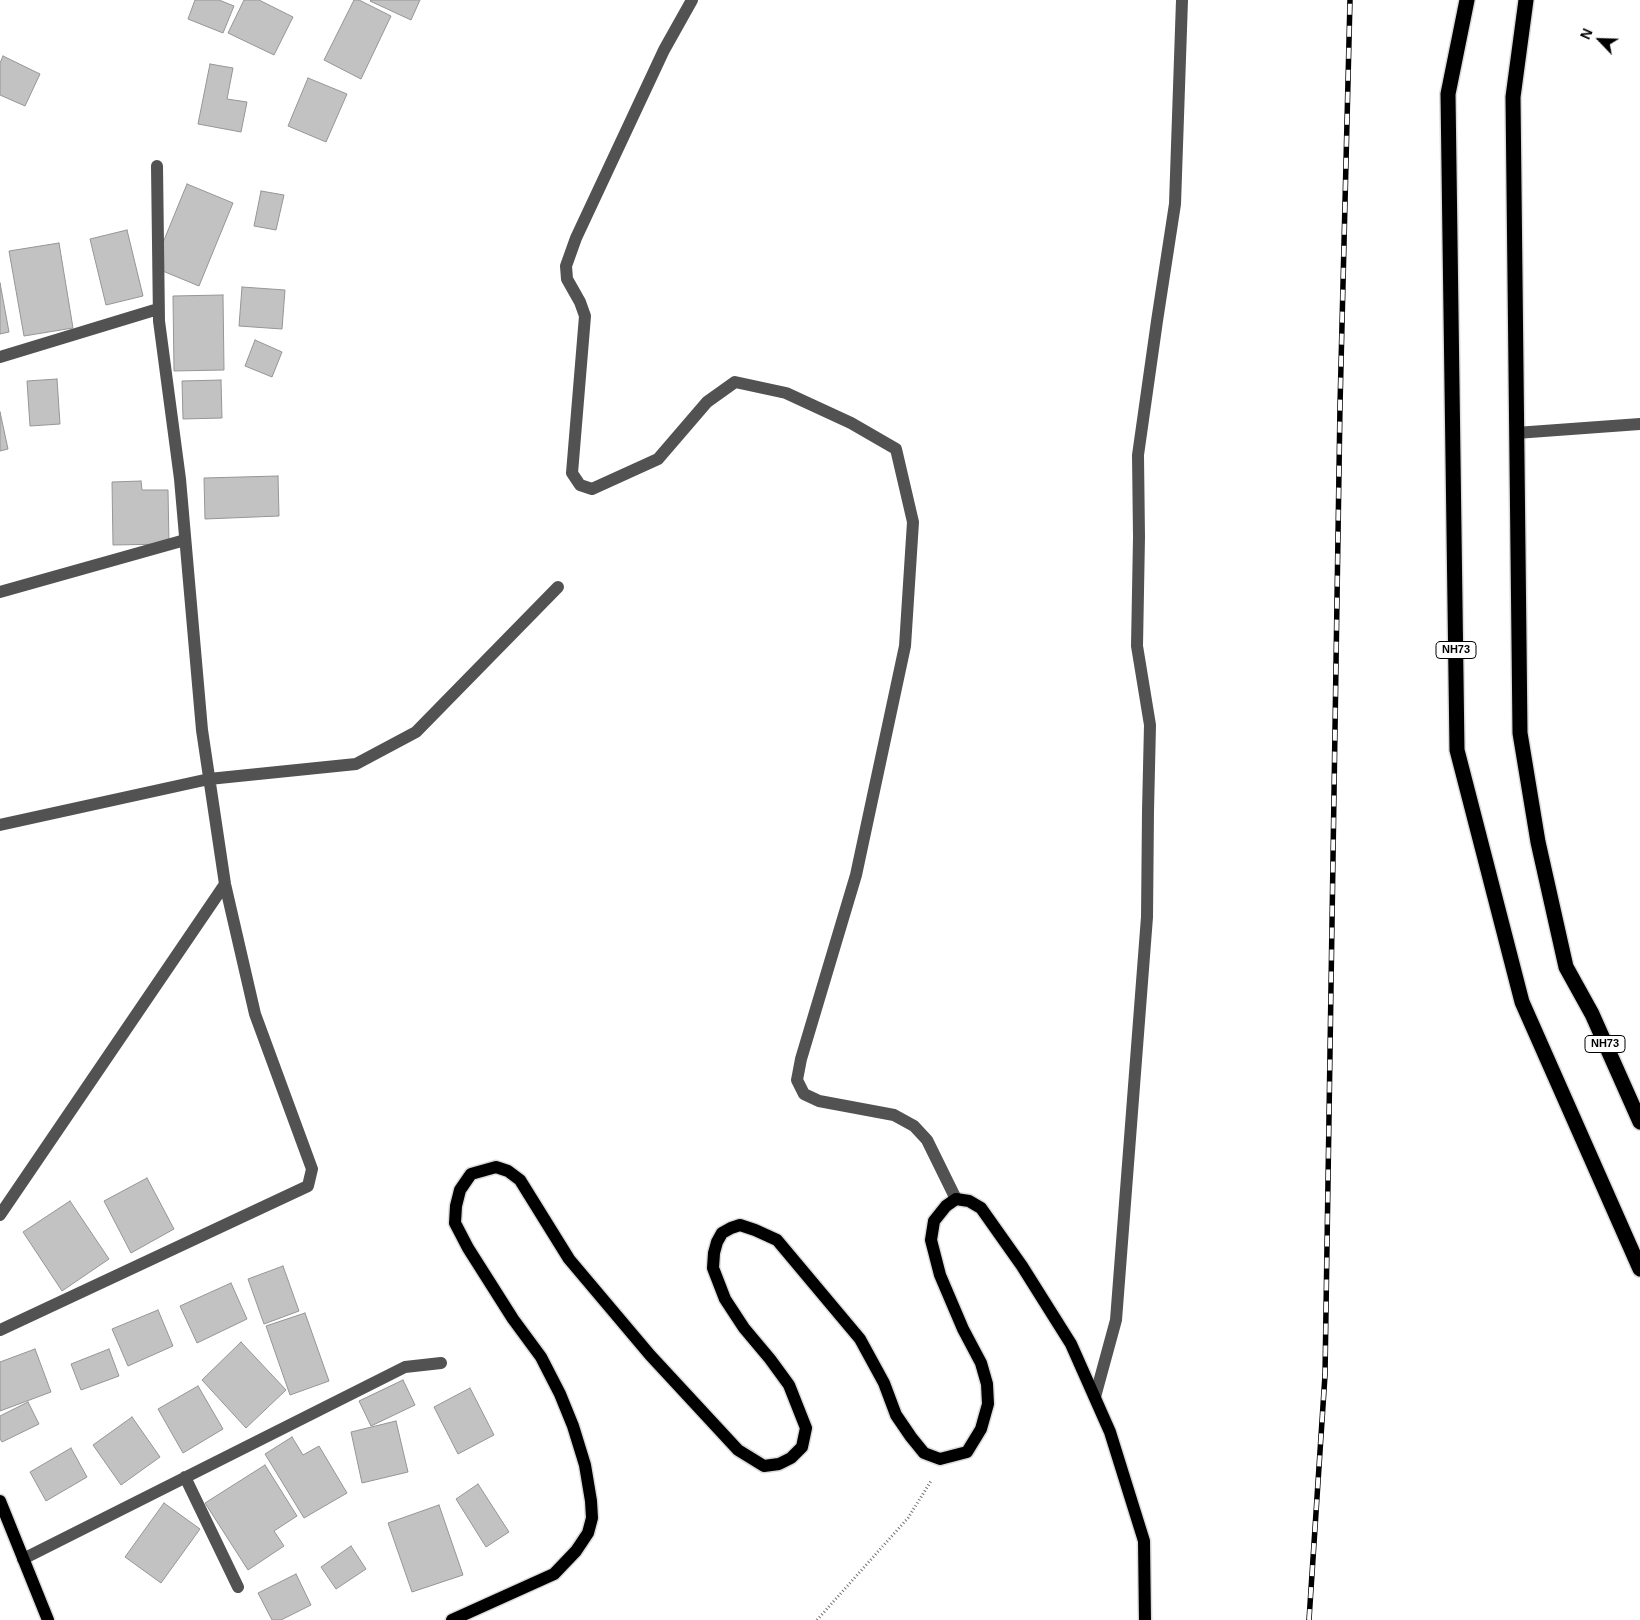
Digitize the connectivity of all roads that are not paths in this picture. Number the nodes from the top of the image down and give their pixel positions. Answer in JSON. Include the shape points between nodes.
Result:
{"nodes":[{"id":1,"x":692,"y":0,"type":"edge"},
{"id":2,"x":1182,"y":0,"type":"edge"},
{"id":3,"x":1467,"y":0,"type":"edge"},
{"id":4,"x":1526,"y":0,"type":"edge"},
{"id":5,"x":157,"y":166,"type":"dead end"},
{"id":6,"x":158,"y":308,"type":"junction"},
{"id":7,"x":0,"y":357,"type":"edge"},
{"id":8,"x":1640,"y":424,"type":"edge"},
{"id":9,"x":1516,"y":433,"type":"junction"},
{"id":10,"x":185,"y":540,"type":"junction"},
{"id":11,"x":558,"y":587,"type":"dead end"},
{"id":12,"x":0,"y":592,"type":"edge"},
{"id":13,"x":210,"y":779,"type":"junction"},
{"id":14,"x":0,"y":825,"type":"edge"},
{"id":15,"x":225,"y":884,"type":"junction"},
{"id":16,"x":1640,"y":1122,"type":"edge"},
{"id":17,"x":956,"y":1199,"type":"junction"},
{"id":18,"x":0,"y":1216,"type":"edge"},
{"id":19,"x":1640,"y":1269,"type":"edge"},
{"id":20,"x":0,"y":1330,"type":"edge"},
{"id":21,"x":441,"y":1363,"type":"dead end"},
{"id":22,"x":1095,"y":1397,"type":"junction"},
{"id":23,"x":185,"y":1477,"type":"junction"},
{"id":24,"x":0,"y":1501,"type":"edge"},
{"id":25,"x":23,"y":1559,"type":"junction"},
{"id":26,"x":238,"y":1587,"type":"dead end"},
{"id":27,"x":48,"y":1620,"type":"edge"},
{"id":28,"x":452,"y":1620,"type":"edge"},
{"id":29,"x":1146,"y":1620,"type":"edge"}],
"edges":[{"from":1,"to":17,"type":"street","via":[[656,68],[566,266],[566,279],[585,316],[572,473],[580,485],[592,490],[658,459],[707,402],[735,382],[786,393],[851,423],[896,449],[913,522],[905,646],[856,876],[801,1059],[798,1080],[804,1094],[819,1102],[894,1115],[914,1126],[926,1140]]},
{"from":2,"to":22,"type":"street","via":[[1174,204],[1138,455],[1137,646],[1150,725],[1147,917],[1116,1320]]},
{"from":3,"to":19,"type":"highway","number":"NH73","via":[[1448,94],[1457,750],[1522,1002]]},
{"from":4,"to":9,"type":"highway","number":"NH73","via":[[1512,97]]},
{"from":5,"to":6,"type":"street"},
{"from":6,"to":7,"type":"street"},
{"from":6,"to":10,"type":"street"},
{"from":8,"to":9,"type":"street"},
{"from":9,"to":16,"type":"highway","number":"NH73","via":[[1520,733],[1538,842],[1566,967],[1592,1014]]},
{"from":10,"to":12,"type":"street"},
{"from":10,"to":13,"type":"street","via":[[202,730]]},
{"from":11,"to":13,"type":"street","via":[[416,732],[356,764]]},
{"from":13,"to":14,"type":"street"},
{"from":13,"to":15,"type":"street"},
{"from":15,"to":18,"type":"street"},
{"from":15,"to":20,"type":"street","via":[[255,1014],[312,1169],[308,1186]]},
{"from":17,"to":22,"type":"main road","via":[[969,1201],[981,1208],[1022,1266],[1071,1344]]},
{"from":17,"to":28,"type":"main road","via":[[934,1221],[931,1240],[940,1275],[981,1363],[988,1404],[981,1430],[967,1452],[940,1459],[924,1453],[911,1437],[896,1415],[884,1383],[860,1339],[777,1240],[740,1226],[722,1233],[714,1253],[713,1268],[725,1298],[789,1385],[806,1428],[802,1447],[791,1458],[764,1466],[738,1450],[650,1355],[569,1259],[520,1180],[496,1166],[471,1174],[460,1190],[455,1223],[513,1319],[541,1358],[560,1394],[585,1465],[592,1518],[588,1533],[576,1551],[554,1574]]},
{"from":21,"to":23,"type":"street","via":[[405,1367]]},
{"from":22,"to":29,"type":"main road","via":[[1110,1432],[1144,1541]]},
{"from":23,"to":25,"type":"street"},
{"from":23,"to":26,"type":"street"},
{"from":24,"to":25,"type":"main road"},
{"from":25,"to":27,"type":"main road"}]}
